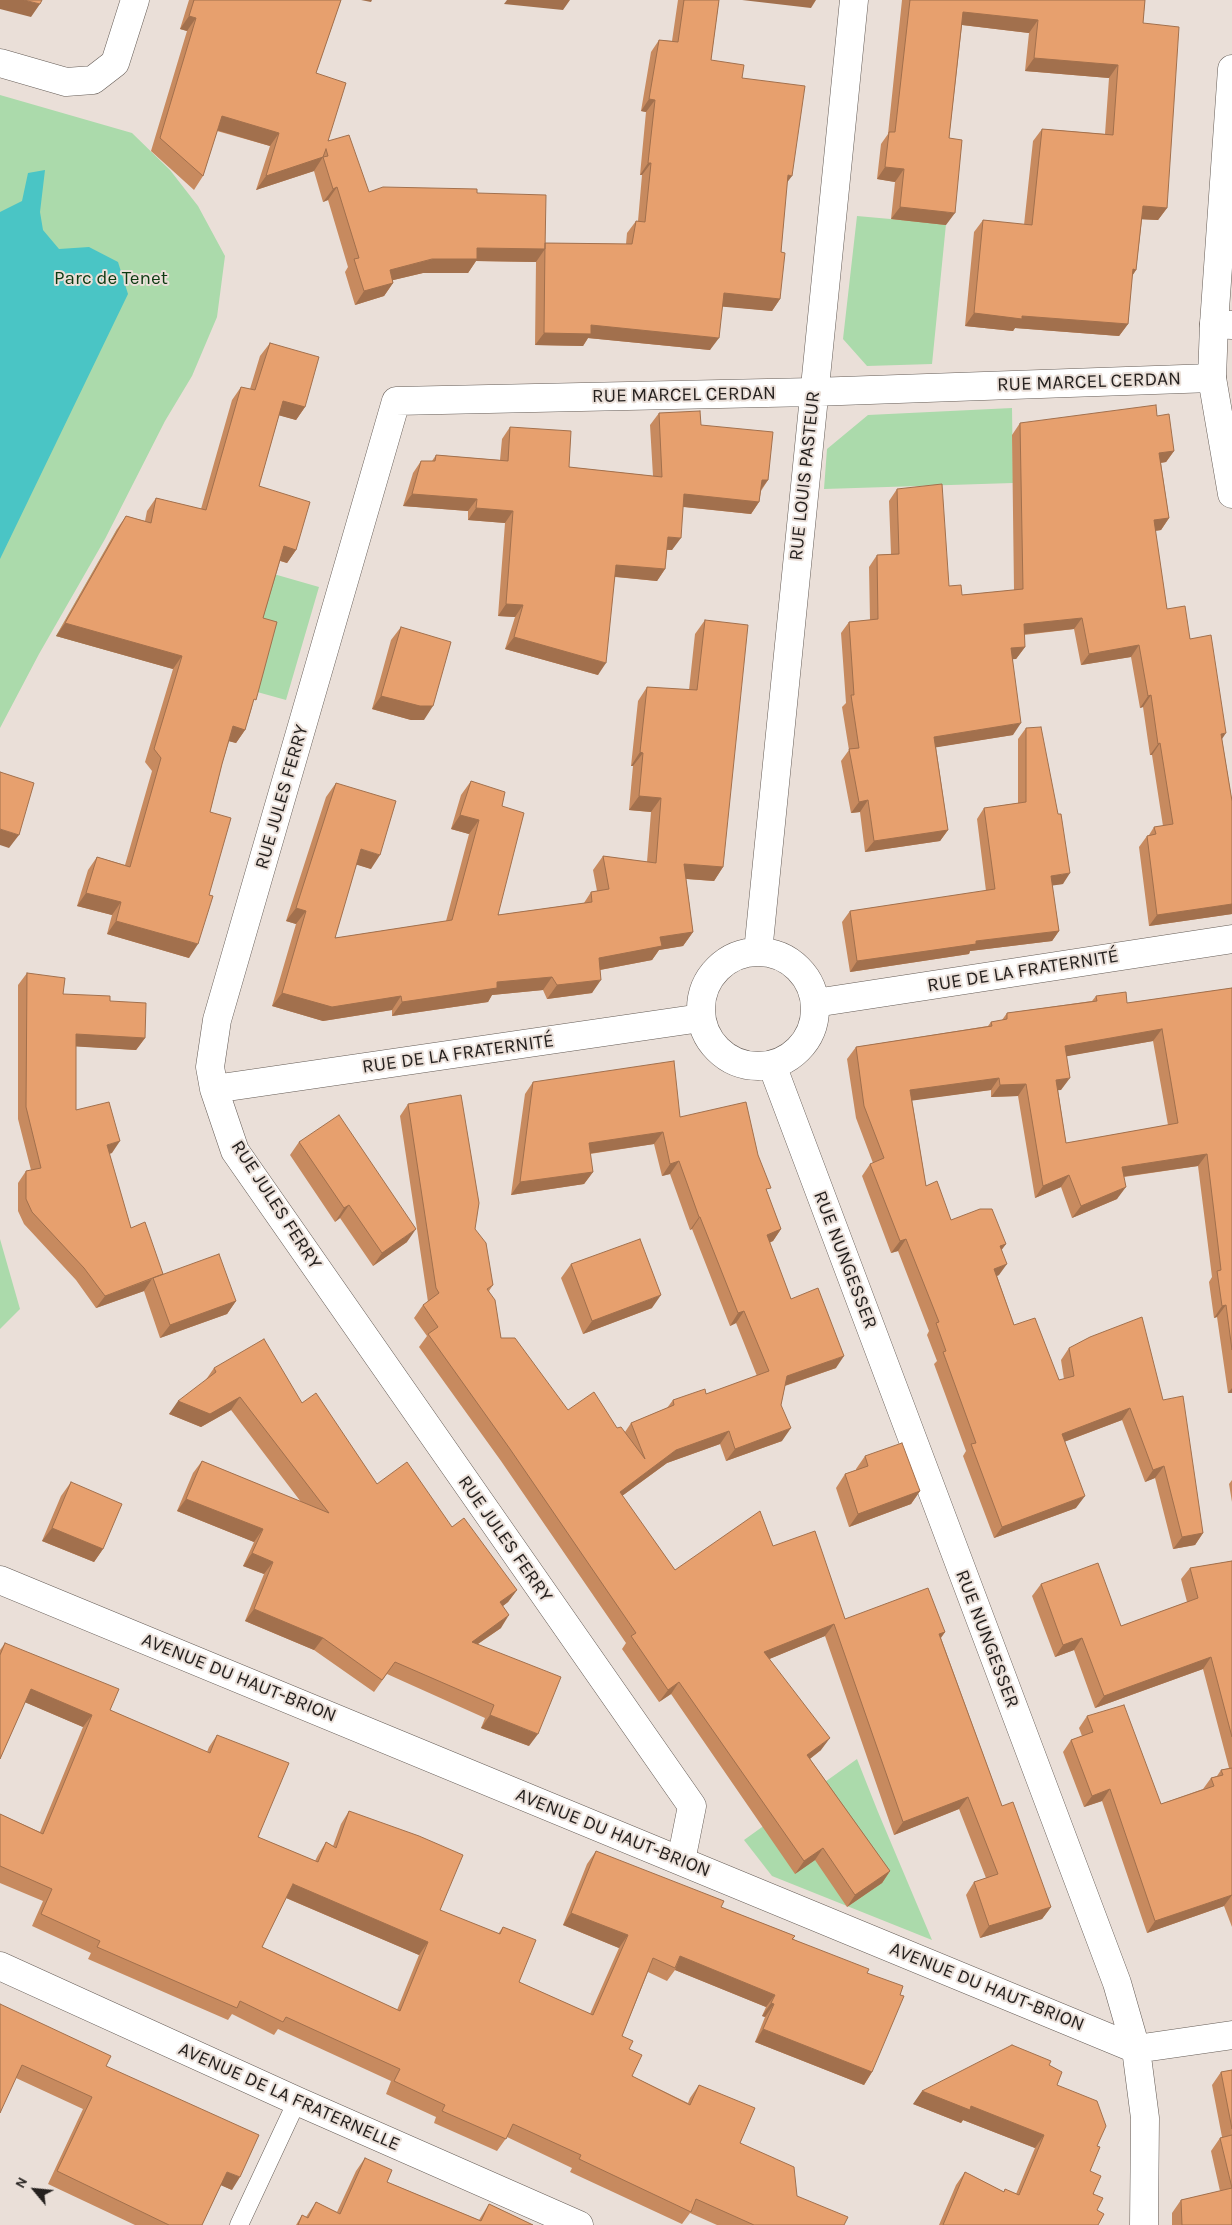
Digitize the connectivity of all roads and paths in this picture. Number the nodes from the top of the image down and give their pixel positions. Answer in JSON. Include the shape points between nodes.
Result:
{"nodes":[{"id":1,"x":135,"y":0,"type":"edge"},
{"id":2,"x":854,"y":0,"type":"edge"},
{"id":3,"x":0,"y":63,"type":"edge"},
{"id":4,"x":1232,"y":70,"type":"edge"},
{"id":5,"x":1223,"y":324,"type":"edge"},
{"id":6,"x":1212,"y":378,"type":"junction"},
{"id":7,"x":813,"y":392,"type":"junction"},
{"id":8,"x":396,"y":401,"type":"joint"},
{"id":9,"x":1232,"y":494,"type":"edge"},
{"id":10,"x":1232,"y":939,"type":"edge"},
{"id":11,"x":758,"y":952,"type":"junction"},
{"id":12,"x":815,"y":1003,"type":"junction"},
{"id":13,"x":701,"y":1018,"type":"junction"},
{"id":14,"x":772,"y":1065,"type":"junction"},
{"id":15,"x":214,"y":1089,"type":"junction"},
{"id":16,"x":0,"y":1580,"type":"edge"},
{"id":17,"x":681,"y":1861,"type":"junction"},
{"id":18,"x":0,"y":1966,"type":"edge"},
{"id":19,"x":1232,"y":2035,"type":"edge"},
{"id":20,"x":1136,"y":2049,"type":"junction"},
{"id":21,"x":297,"y":2101,"type":"junction"},
{"id":22,"x":239,"y":2225,"type":"edge"},
{"id":23,"x":579,"y":2225,"type":"edge"},
{"id":24,"x":1144,"y":2225,"type":"edge"}],
"edges":[{"from":1,"to":3,"type":"street","via":[[114,63],[94,80],[66,82]]},
{"from":2,"to":7,"type":"street","name":"RUE LOUIS PASTEUR"},
{"from":4,"to":5,"type":"street"},
{"from":5,"to":6,"type":"street"},
{"from":6,"to":7,"type":"street","name":"RUE MARCEL CERDAN"},
{"from":6,"to":9,"type":"street"},
{"from":7,"to":8,"type":"street","name":"RUE MARCEL CERDAN"},
{"from":7,"to":11,"type":"street","name":"RUE LOUIS PASTEUR"},
{"from":8,"to":15,"type":"street","name":"RUE JULES FERRY","via":[[217,1020],[210,1067]]},
{"from":10,"to":12,"type":"street","name":"RUE DE LA FRATERNITÉ"},
{"from":11,"to":12,"type":"street","via":[[775,954],[796,967],[811,987]]},
{"from":11,"to":13,"type":"street","via":[[739,955],[721,964],[708,979],[701,998]]},
{"from":12,"to":14,"type":"street","via":[[814,1019],[800,1049]]},
{"from":13,"to":14,"type":"street","via":[[707,1036],[718,1051],[734,1062],[752,1066]]},
{"from":13,"to":15,"type":"street","name":"RUE DE LA FRATERNITÉ"},
{"from":14,"to":20,"type":"street","name":"RUE NUNGESSER","via":[[1117,1983]]},
{"from":15,"to":17,"type":"street","name":"RUE JULES FERRY","via":[[235,1152],[692,1806]]},
{"from":16,"to":17,"type":"street","name":"AVENUE DU HAUT-BRION"},
{"from":17,"to":20,"type":"street","name":"AVENUE DU HAUT-BRION"},
{"from":18,"to":21,"type":"street","name":"AVENUE DE LA FRATERNELLE"},
{"from":19,"to":20,"type":"street"},
{"from":20,"to":24,"type":"street","name":"RUE NUNGESSER","via":[[1145,2118]]},
{"from":21,"to":22,"type":"lane"},
{"from":21,"to":23,"type":"street","name":"AVENUE DE LA FRATERNELLE"}]}
